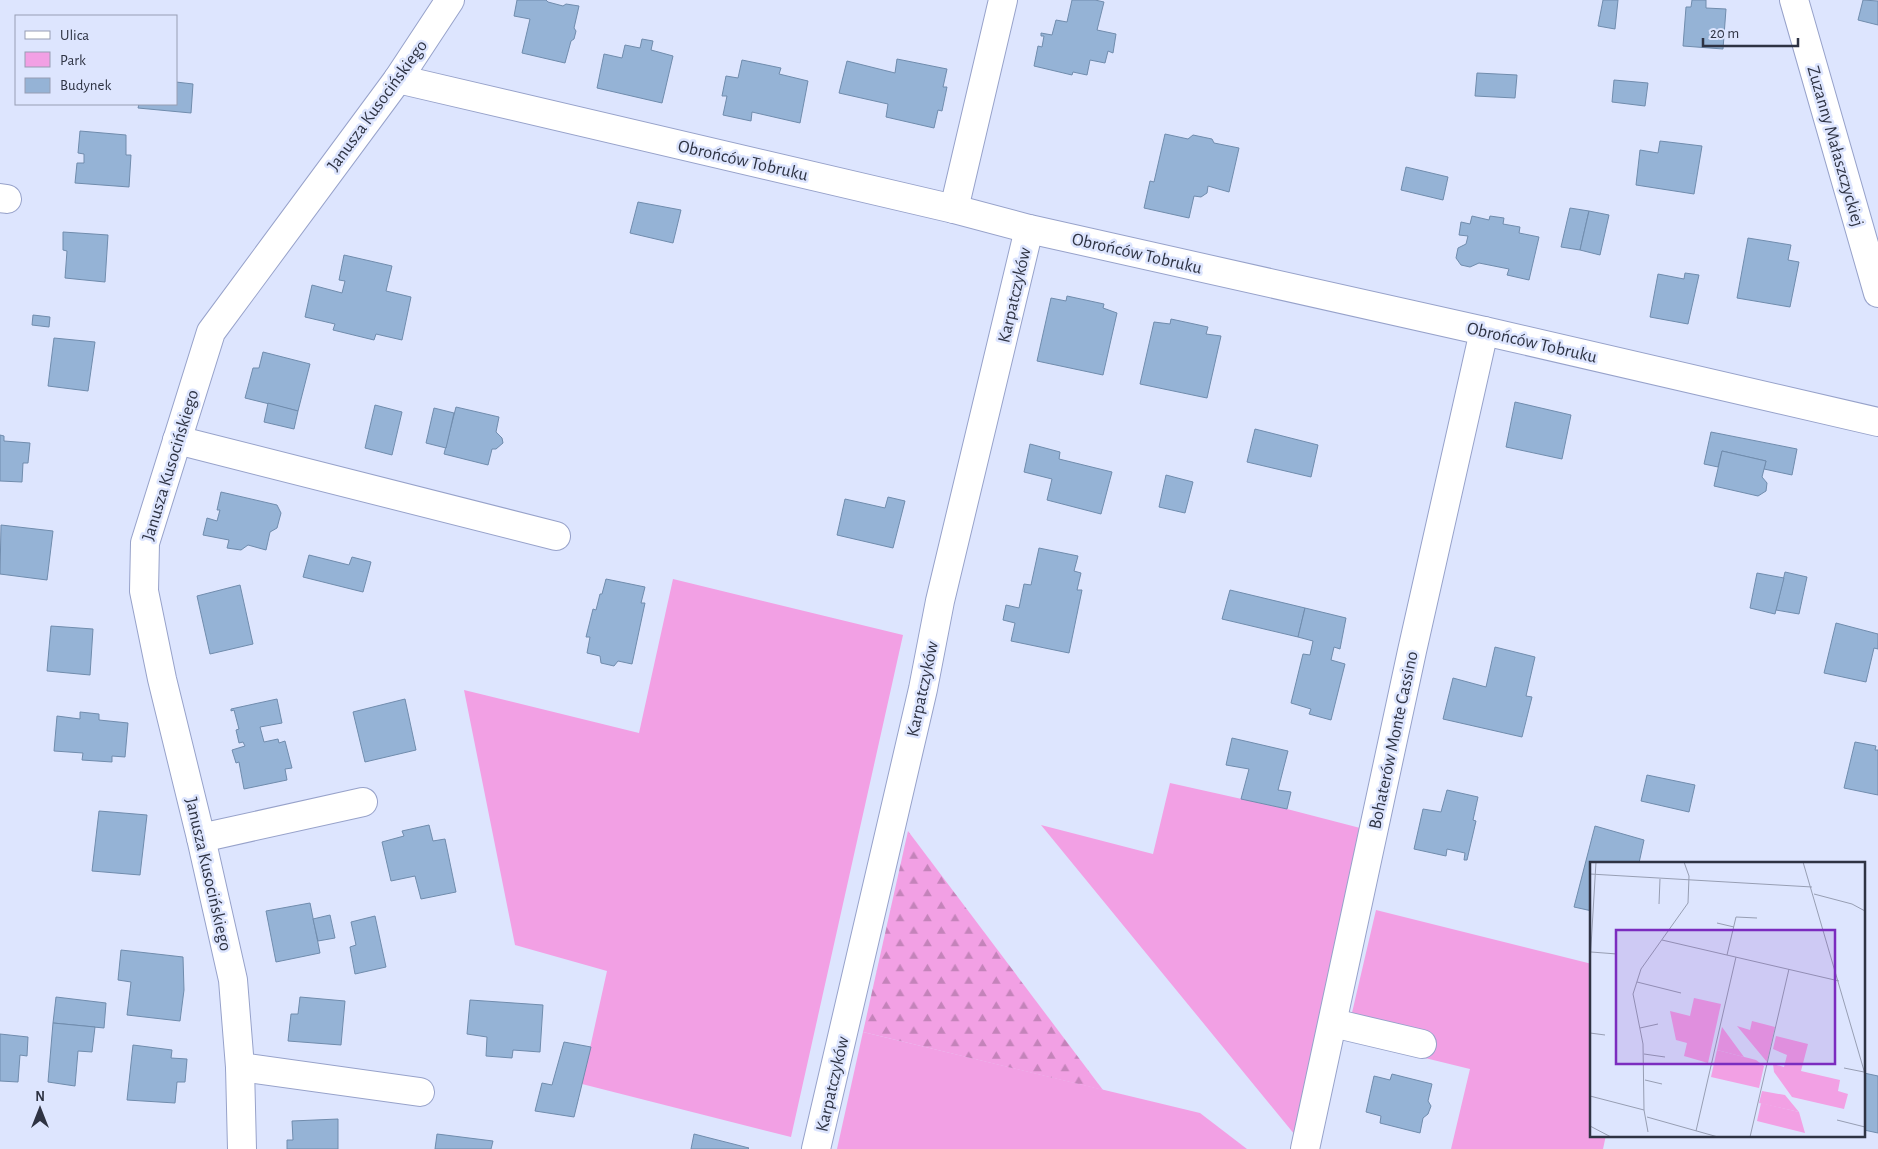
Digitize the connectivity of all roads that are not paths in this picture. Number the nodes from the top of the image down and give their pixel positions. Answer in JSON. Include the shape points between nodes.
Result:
{"nodes":[{"id":1,"x":450,"y":0,"type":"edge"},
{"id":2,"x":1003,"y":0,"type":"edge"},
{"id":3,"x":1794,"y":0,"type":"edge"},
{"id":4,"x":398,"y":79,"type":"junction"},
{"id":5,"x":954,"y":209,"type":"junction"},
{"id":6,"x":1029,"y":229,"type":"junction"},
{"id":7,"x":1878,"y":292,"type":"edge"},
{"id":8,"x":1484,"y":331,"type":"junction"},
{"id":9,"x":1878,"y":422,"type":"edge"},
{"id":10,"x":177,"y":440,"type":"junction"},
{"id":11,"x":556,"y":536,"type":"dead end"},
{"id":12,"x":362,"y":802,"type":"dead end"},
{"id":13,"x":201,"y":838,"type":"junction"},
{"id":14,"x":1333,"y":1023,"type":"junction"},
{"id":15,"x":1422,"y":1044,"type":"dead end"},
{"id":16,"x":240,"y":1066,"type":"junction"},
{"id":17,"x":420,"y":1092,"type":"dead end"},
{"id":18,"x":242,"y":1149,"type":"edge"},
{"id":19,"x":816,"y":1149,"type":"edge"},
{"id":20,"x":1305,"y":1149,"type":"edge"}],
"edges":[{"from":1,"to":4,"type":"street","name":"Janusza Kusocińskiego"},
{"from":2,"to":5,"type":"street"},
{"from":3,"to":7,"type":"street","name":"Zuzanny Małaszczyckiej"},
{"from":4,"to":5,"type":"street","name":"Obrońców Tobruku"},
{"from":4,"to":10,"type":"street","name":"Janusza Kusocińskiego","via":[[211,332]]},
{"from":5,"to":6,"type":"street","name":"Obrońców Tobruku"},
{"from":6,"to":8,"type":"street","name":"Obrońców Tobruku"},
{"from":6,"to":19,"type":"street","name":"Karpatczyków","via":[[940,601],[923,689]]},
{"from":8,"to":9,"type":"street","name":"Obrońców Tobruku"},
{"from":8,"to":14,"type":"street","name":"Bohaterów Monte Cassino"},
{"from":10,"to":11,"type":"street"},
{"from":10,"to":13,"type":"street","name":"Janusza Kusocińskiego","via":[[145,543],[144,591]]},
{"from":12,"to":13,"type":"street"},
{"from":13,"to":16,"type":"street","name":"Janusza Kusocińskiego","via":[[233,980]]},
{"from":14,"to":15,"type":"street"},
{"from":14,"to":20,"type":"street","name":"Bohaterów Monte Cassino"},
{"from":16,"to":17,"type":"street"},
{"from":16,"to":18,"type":"street","name":"Janusza Kusocińskiego"}]}
